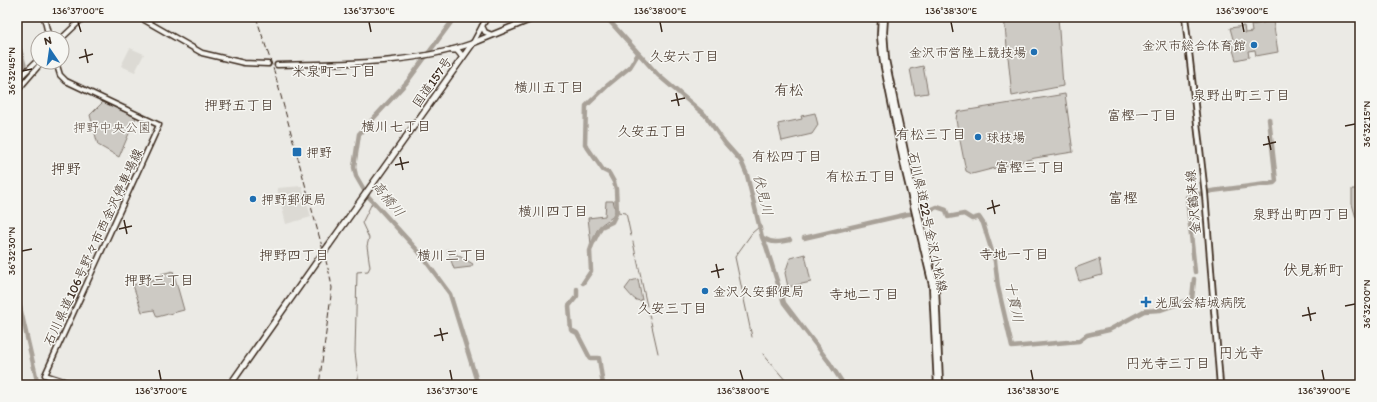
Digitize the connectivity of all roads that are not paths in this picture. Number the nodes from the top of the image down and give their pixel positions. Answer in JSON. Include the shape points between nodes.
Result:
{"nodes":[{"id":1,"x":44,"y":17,"type":"edge"},
{"id":2,"x":84,"y":17,"type":"edge"},
{"id":3,"x":139,"y":17,"type":"edge"},
{"id":4,"x":487,"y":17,"type":"edge"},
{"id":5,"x":536,"y":17,"type":"edge"},
{"id":6,"x":881,"y":17,"type":"edge"},
{"id":7,"x":885,"y":17,"type":"edge"},
{"id":8,"x":1185,"y":17,"type":"edge"},
{"id":9,"x":482,"y":26,"type":"junction"},
{"id":10,"x":48,"y":30,"type":"edge"},
{"id":11,"x":70,"y":30,"type":"edge"},
{"id":12,"x":492,"y":35,"type":"junction"},
{"id":13,"x":473,"y":43,"type":"junction"},
{"id":14,"x":452,"y":50,"type":"junction"},
{"id":15,"x":463,"y":57,"type":"junction"},
{"id":16,"x":268,"y":64,"type":"dead end"},
{"id":17,"x":277,"y":65,"type":"dead end"},
{"id":18,"x":30,"y":67,"type":"edge"},
{"id":19,"x":35,"y":70,"type":"edge"},
{"id":20,"x":58,"y":70,"type":"edge"},
{"id":21,"x":17,"y":80,"type":"edge"},
{"id":22,"x":17,"y":91,"type":"edge"},
{"id":23,"x":916,"y":213,"type":"junction"},
{"id":24,"x":76,"y":385,"type":"edge"},
{"id":25,"x":230,"y":385,"type":"edge"},
{"id":26,"x":937,"y":385,"type":"edge"},
{"id":27,"x":940,"y":385,"type":"edge"},
{"id":28,"x":1220,"y":385,"type":"edge"}],
"edges":[{"from":1,"to":10,"type":"main road"},
{"from":2,"to":11,"type":"main road"},
{"from":3,"to":16,"type":"main road","via":[[198,51],[244,63]]},
{"from":4,"to":9,"type":"main road"},
{"from":5,"to":12,"type":"highway"},
{"from":6,"to":23,"type":"main road","name":"石川県道22号金沢小松線","via":[[882,56]]},
{"from":7,"to":23,"type":"main road","name":"石川県道22号金沢小松線","via":[[886,60]]},
{"from":8,"to":28,"type":"main road","name":"金沢鶴来線","via":[[1204,192]]},
{"from":9,"to":12,"type":"main road","via":[[485,32]]},
{"from":9,"to":13,"type":"main road"},
{"from":12,"to":13,"type":"highway"},
{"from":13,"to":14,"type":"main road"},
{"from":13,"to":15,"type":"highway","name":"国道157号"},
{"from":14,"to":15,"type":"highway","via":[[457,50]]},
{"from":14,"to":17,"type":"main road","via":[[415,57]]},
{"from":15,"to":25,"type":"highway","name":"国道157号","bridge":true},
{"from":18,"to":21,"type":"main road"},
{"from":19,"to":22,"type":"main road"},
{"from":20,"to":24,"type":"main road","name":"石川県道106号野々市西金沢停車場線","via":[[66,81],[159,125],[45,375]]},
{"from":23,"to":26,"type":"main road","name":"石川県道22号金沢小松線","via":[[933,293]]},
{"from":23,"to":27,"type":"main road","name":"石川県道22号金沢小松線","via":[[936,290]]}]}
